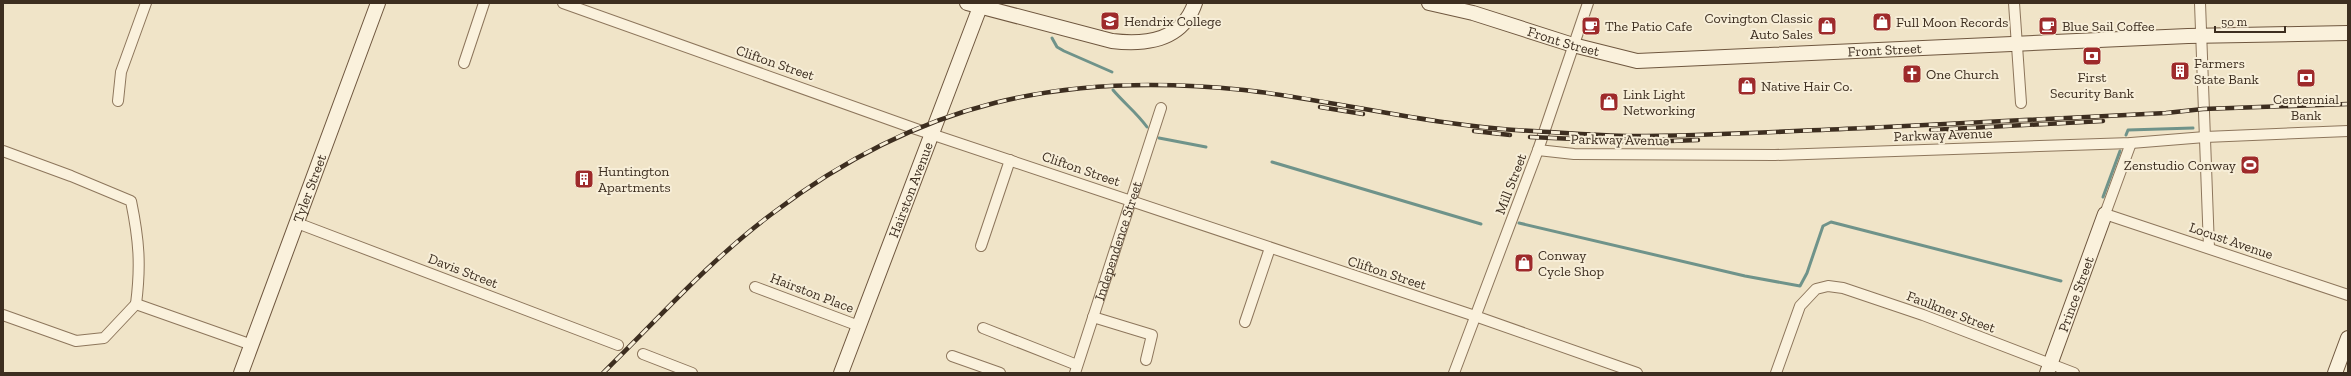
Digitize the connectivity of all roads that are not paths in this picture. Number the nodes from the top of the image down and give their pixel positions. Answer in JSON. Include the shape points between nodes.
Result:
{"nodes":[{"id":1,"x":146,"y":3,"type":"edge"},
{"id":2,"x":378,"y":3,"type":"edge"},
{"id":3,"x":484,"y":3,"type":"edge"},
{"id":4,"x":562,"y":3,"type":"edge"},
{"id":5,"x":1195,"y":3,"type":"edge"},
{"id":6,"x":1429,"y":3,"type":"edge"},
{"id":7,"x":1588,"y":3,"type":"edge"},
{"id":8,"x":2014,"y":3,"type":"edge"},
{"id":9,"x":2200,"y":3,"type":"edge"},
{"id":10,"x":974,"y":5,"type":"edge"},
{"id":11,"x":2348,"y":33,"type":"edge"},
{"id":12,"x":2200,"y":36,"type":"junction"},
{"id":13,"x":1573,"y":45,"type":"junction"},
{"id":14,"x":2016,"y":45,"type":"junction"},
{"id":15,"x":464,"y":63,"type":"dead end"},
{"id":16,"x":118,"y":101,"type":"dead end"},
{"id":17,"x":2021,"y":103,"type":"dead end"},
{"id":18,"x":1161,"y":108,"type":"dead end"},
{"id":19,"x":2348,"y":131,"type":"edge"},
{"id":20,"x":933,"y":134,"type":"junction"},
{"id":21,"x":2205,"y":137,"type":"junction"},
{"id":22,"x":2131,"y":143,"type":"junction"},
{"id":23,"x":1538,"y":150,"type":"junction"},
{"id":24,"x":3,"y":151,"type":"edge"},
{"id":25,"x":1010,"y":160,"type":"junction"},
{"id":26,"x":1132,"y":202,"type":"junction"},
{"id":27,"x":2105,"y":214,"type":"junction"},
{"id":28,"x":297,"y":223,"type":"junction"},
{"id":29,"x":981,"y":246,"type":"dead end"},
{"id":30,"x":1270,"y":248,"type":"junction"},
{"id":31,"x":2209,"y":248,"type":"junction"},
{"id":32,"x":755,"y":286,"type":"dead end"},
{"id":33,"x":2348,"y":296,"type":"edge"},
{"id":34,"x":136,"y":304,"type":"junction"},
{"id":35,"x":3,"y":315,"type":"edge"},
{"id":36,"x":1475,"y":316,"type":"junction"},
{"id":37,"x":1093,"y":317,"type":"junction"},
{"id":38,"x":1245,"y":322,"type":"dead end"},
{"id":39,"x":859,"y":326,"type":"junction"},
{"id":40,"x":983,"y":328,"type":"dead end"},
{"id":41,"x":2348,"y":338,"type":"edge"},
{"id":42,"x":252,"y":345,"type":"junction"},
{"id":43,"x":618,"y":345,"type":"dead end"},
{"id":44,"x":643,"y":354,"type":"dead end"},
{"id":45,"x":952,"y":356,"type":"dead end"},
{"id":46,"x":1146,"y":360,"type":"dead end"},
{"id":47,"x":1076,"y":369,"type":"edge"},
{"id":48,"x":2048,"y":369,"type":"edge"},
{"id":49,"x":241,"y":373,"type":"edge"},
{"id":50,"x":692,"y":373,"type":"edge"},
{"id":51,"x":841,"y":373,"type":"edge"},
{"id":52,"x":1000,"y":373,"type":"edge"},
{"id":53,"x":1454,"y":373,"type":"edge"},
{"id":54,"x":1637,"y":373,"type":"edge"},
{"id":55,"x":1776,"y":373,"type":"edge"},
{"id":56,"x":2074,"y":373,"type":"edge"},
{"id":57,"x":2335,"y":373,"type":"edge"}],
"edges":[{"from":1,"to":16,"type":"street","via":[[121,72]]},
{"from":2,"to":28,"type":"street","name":"Tyler Street"},
{"from":3,"to":15,"type":"street"},
{"from":4,"to":20,"type":"street","name":"Clifton Street"},
{"from":5,"to":10,"type":"street","via":[[1183,23],[1167,36],[1154,42],[1135,44],[1112,41]]},
{"from":6,"to":13,"type":"street","name":"Front Street","via":[[1473,13]]},
{"from":7,"to":13,"type":"street","name":"Mill Street"},
{"from":8,"to":14,"type":"street"},
{"from":9,"to":12,"type":"street"},
{"from":10,"to":20,"type":"street","name":"Hairston Avenue"},
{"from":11,"to":12,"type":"street","name":"Front Street"},
{"from":12,"to":14,"type":"street","name":"Front Street"},
{"from":12,"to":21,"type":"street"},
{"from":13,"to":14,"type":"street","name":"Front Street","via":[[1637,61],[1660,62]]},
{"from":13,"to":23,"type":"street","name":"Mill Street"},
{"from":14,"to":17,"type":"street"},
{"from":18,"to":26,"type":"street","name":"Independence Street"},
{"from":19,"to":21,"type":"street","name":"Parkway Avenue"},
{"from":20,"to":25,"type":"street","name":"Clifton Street"},
{"from":20,"to":39,"type":"street","name":"Hairston Avenue"},
{"from":21,"to":22,"type":"street","name":"Parkway Avenue"},
{"from":21,"to":31,"type":"street"},
{"from":22,"to":23,"type":"street","name":"Parkway Avenue","via":[[1770,155],[1574,154]]},
{"from":22,"to":27,"type":"street"},
{"from":23,"to":36,"type":"street","name":"Mill Street"},
{"from":24,"to":34,"type":"street","via":[[130,201],[139,240],[140,273]]},
{"from":25,"to":26,"type":"street","name":"Clifton Street"},
{"from":25,"to":29,"type":"street"},
{"from":26,"to":30,"type":"street","name":"Clifton Street"},
{"from":26,"to":37,"type":"street","name":"Independence Street"},
{"from":27,"to":31,"type":"street","name":"Locust Avenue"},
{"from":27,"to":48,"type":"street","name":"Prince Street"},
{"from":28,"to":42,"type":"street","name":"Tyler Street"},
{"from":28,"to":43,"type":"street","name":"Davis Street"},
{"from":30,"to":36,"type":"street","name":"Clifton Street"},
{"from":30,"to":38,"type":"street"},
{"from":31,"to":33,"type":"street","name":"Locust Avenue"},
{"from":32,"to":39,"type":"street","name":"Hairston Place"},
{"from":34,"to":35,"type":"street","via":[[104,338],[76,341]]},
{"from":34,"to":42,"type":"street"},
{"from":36,"to":53,"type":"street","name":"Mill Street"},
{"from":36,"to":54,"type":"street","name":"Clifton Street"},
{"from":37,"to":46,"type":"street","via":[[1152,335]]},
{"from":37,"to":47,"type":"street","name":"Independence Street"},
{"from":39,"to":51,"type":"street","name":"Hairston Avenue"},
{"from":40,"to":47,"type":"street"},
{"from":41,"to":57,"type":"street"},
{"from":42,"to":49,"type":"street","name":"Tyler Street"},
{"from":44,"to":50,"type":"street"},
{"from":45,"to":52,"type":"street"},
{"from":48,"to":55,"type":"street","name":"Faulkner Street","via":[[1922,315],[1843,288],[1828,286],[1816,289],[1800,306]]},
{"from":48,"to":56,"type":"street","name":"Faulkner Street"}]}
